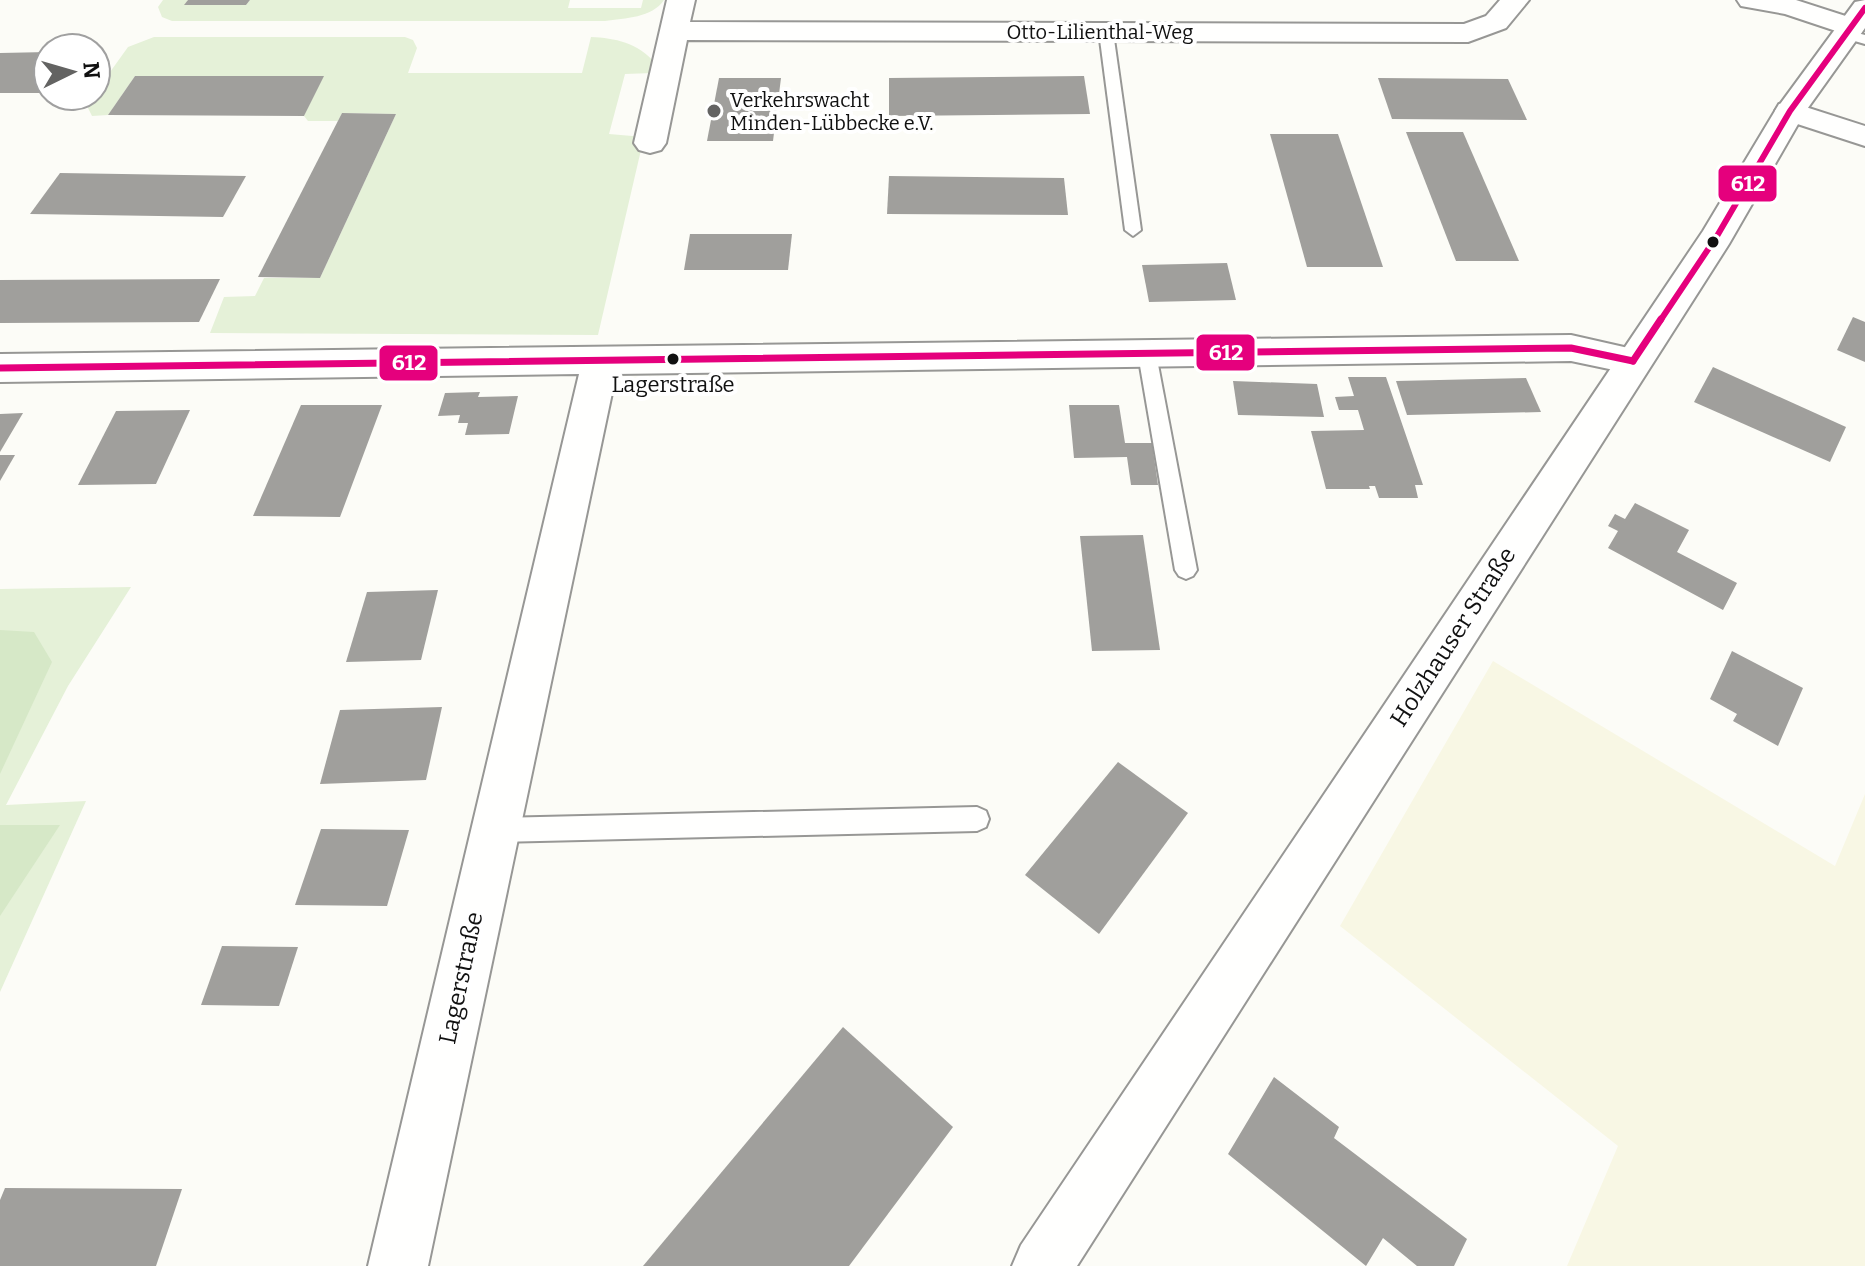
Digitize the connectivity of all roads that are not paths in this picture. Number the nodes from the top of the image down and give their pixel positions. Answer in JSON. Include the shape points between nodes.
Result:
{"nodes":[{"id":1,"x":681,"y":0,"type":"edge"},
{"id":2,"x":1515,"y":0,"type":"edge"},
{"id":3,"x":1748,"y":0,"type":"edge"},
{"id":4,"x":673,"y":31,"type":"junction"},
{"id":5,"x":1106,"y":32,"type":"junction"},
{"id":6,"x":1852,"y":33,"type":"edge"},
{"id":7,"x":1790,"y":111,"type":"junction"},
{"id":8,"x":1865,"y":136,"type":"edge"},
{"id":9,"x":650,"y":143,"type":"dead end"},
{"id":10,"x":1133,"y":230,"type":"dead end"},
{"id":11,"x":1147,"y":354,"type":"junction"},
{"id":12,"x":1633,"y":361,"type":"junction"},
{"id":13,"x":600,"y":362,"type":"junction"},
{"id":14,"x":0,"y":368,"type":"edge"},
{"id":15,"x":1186,"y":570,"type":"dead end"},
{"id":16,"x":977,"y":819,"type":"dead end"},
{"id":17,"x":494,"y":830,"type":"junction"},
{"id":18,"x":398,"y":1266,"type":"edge"},
{"id":19,"x":1042,"y":1266,"type":"edge"}],
"edges":[{"from":1,"to":4,"type":"street"},
{"from":2,"to":5,"type":"street","name":"Otto-Lilienthal-Weg","via":[[1496,22],[1468,33]]},
{"from":3,"to":6,"type":"street"},
{"from":4,"to":5,"type":"street","name":"Otto-Lilienthal-Weg"},
{"from":4,"to":9,"type":"street"},
{"from":5,"to":10,"type":"lane"},
{"from":6,"to":7,"type":"street","name":"Holzhauser Straße"},
{"from":7,"to":8,"type":"street"},
{"from":7,"to":12,"type":"street","name":"Holzhauser Straße","via":[[1717,236]]},
{"from":11,"to":12,"type":"street","via":[[1571,348]]},
{"from":11,"to":13,"type":"street"},
{"from":11,"to":15,"type":"lane"},
{"from":12,"to":19,"type":"street","name":"Holzhauser Straße"},
{"from":13,"to":14,"type":"street"},
{"from":13,"to":17,"type":"street","name":"Lagerstraße"},
{"from":16,"to":17,"type":"lane"},
{"from":17,"to":18,"type":"street","name":"Lagerstraße"}]}
